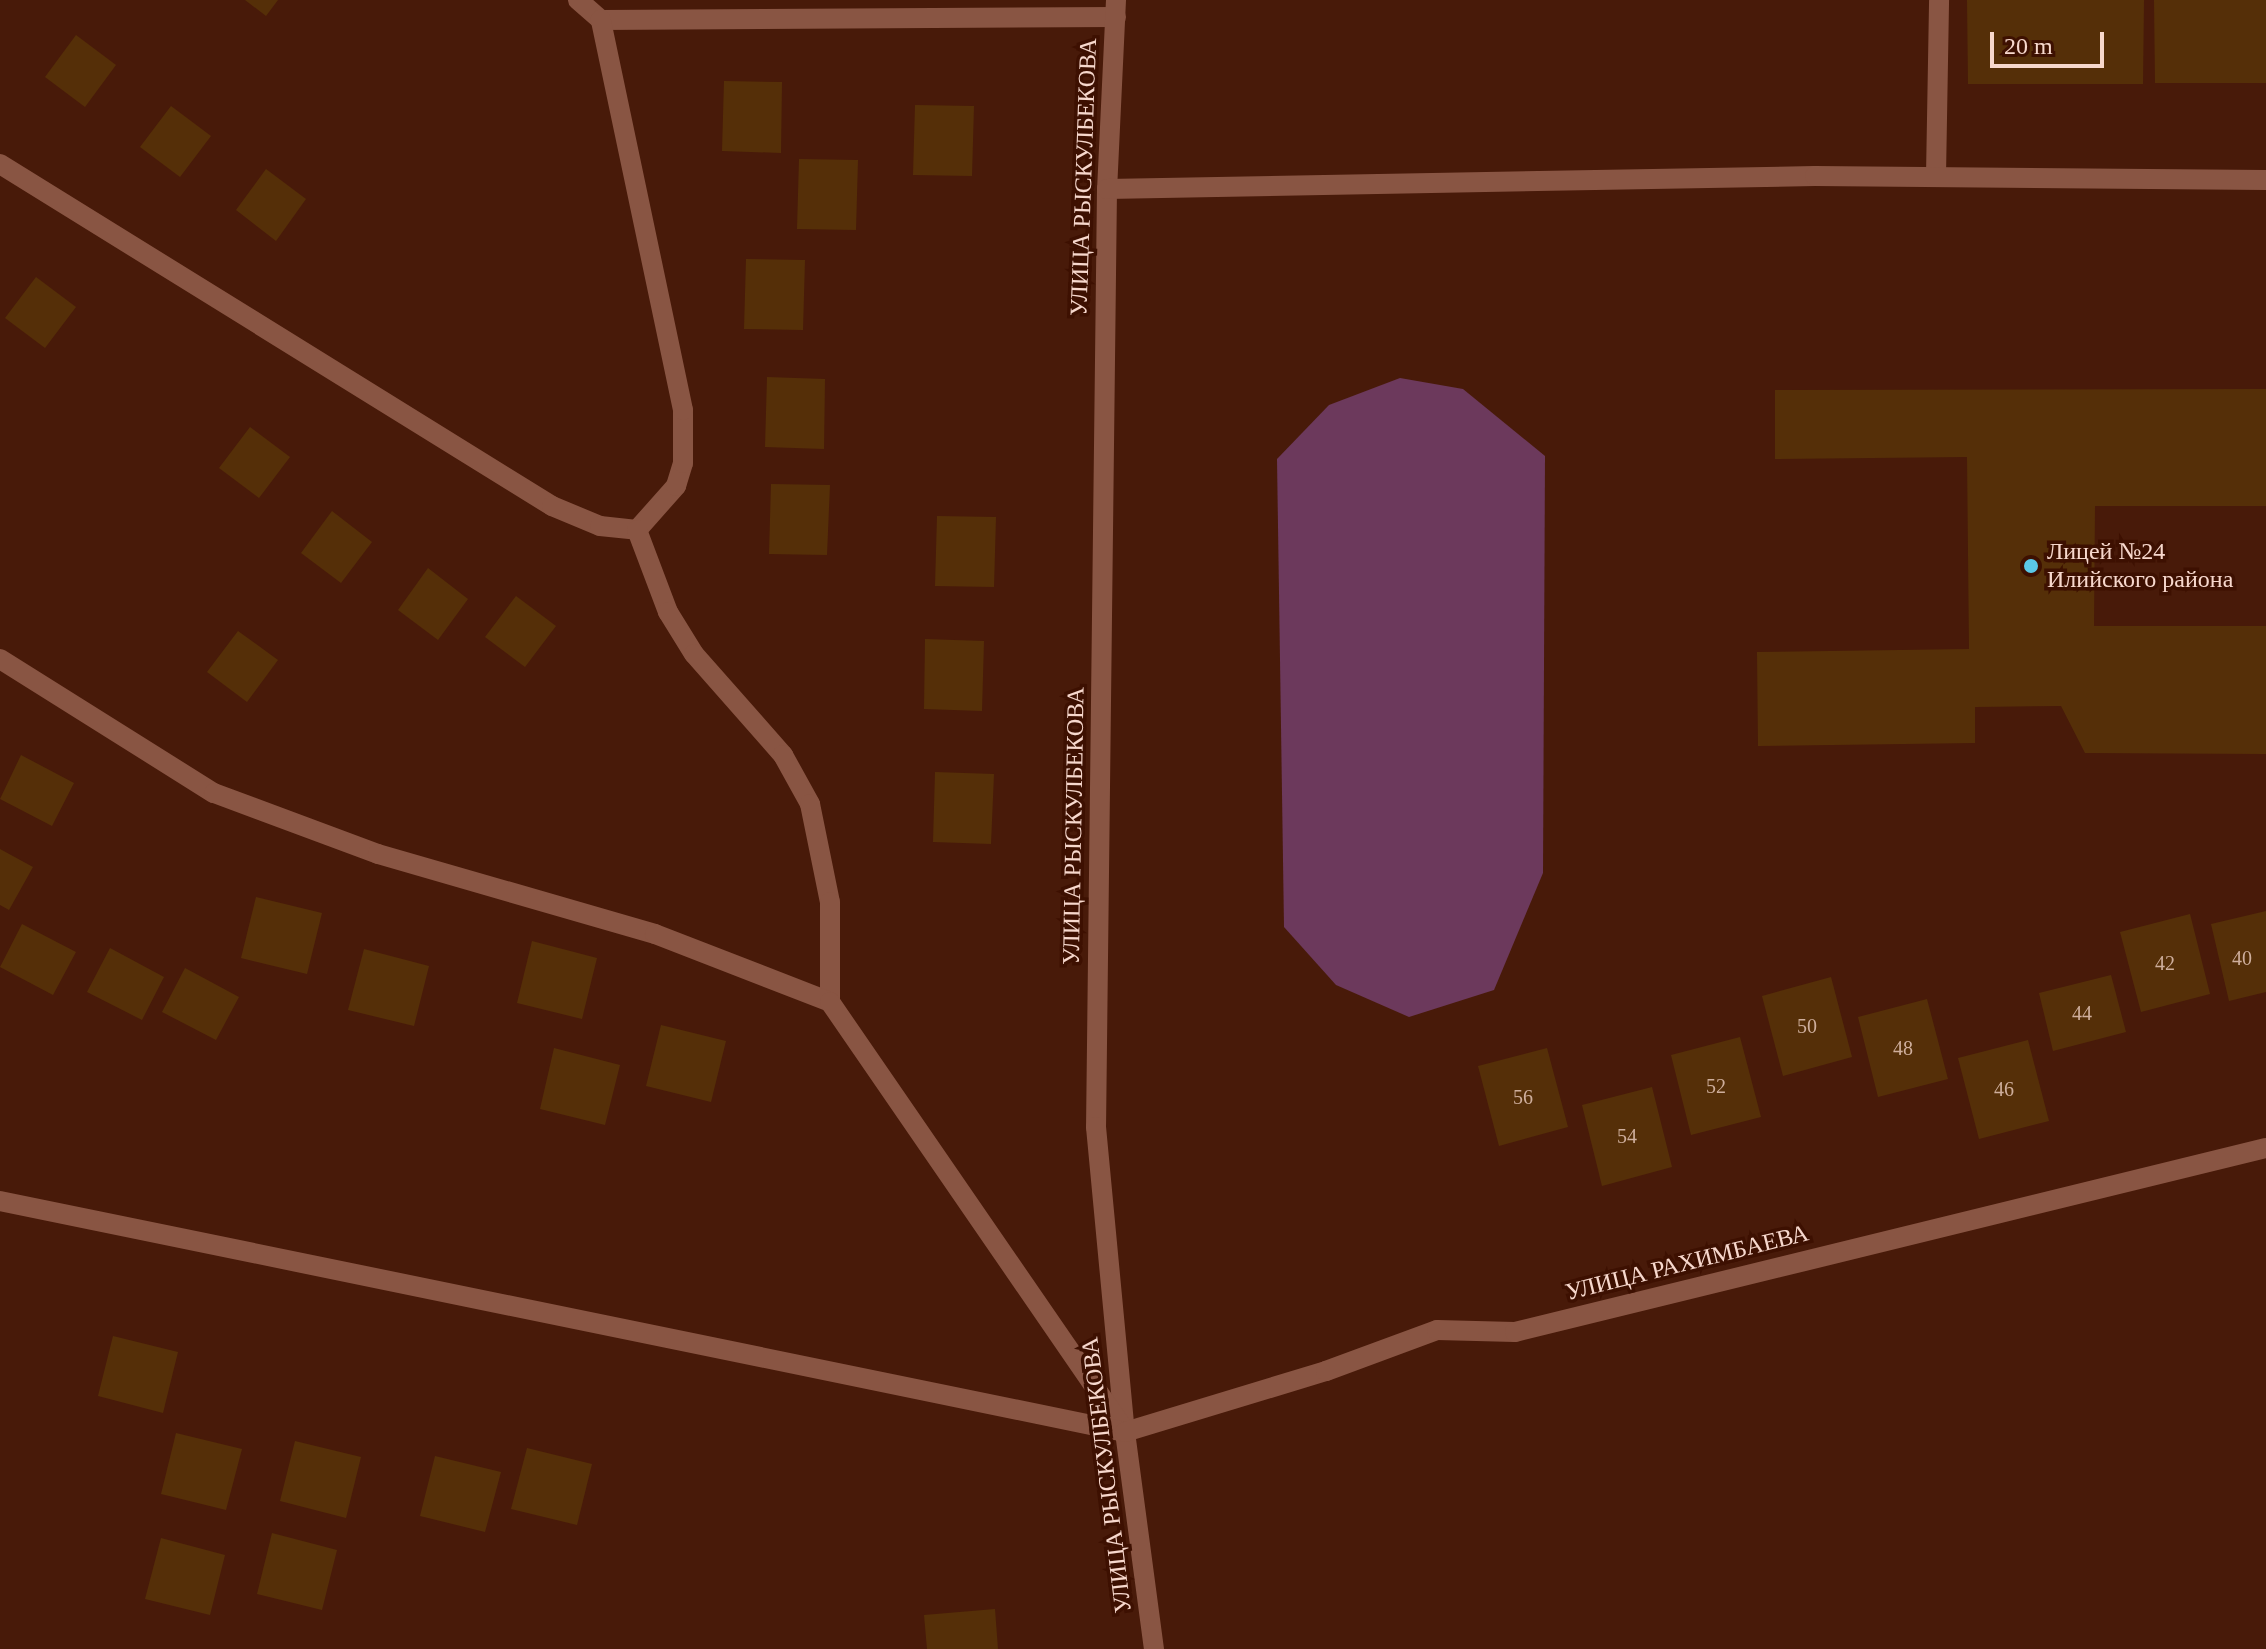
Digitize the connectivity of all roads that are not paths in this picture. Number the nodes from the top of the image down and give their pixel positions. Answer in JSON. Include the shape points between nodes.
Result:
{"nodes":[{"id":1,"x":578,"y":0,"type":"edge"},
{"id":2,"x":1939,"y":0,"type":"edge"},
{"id":3,"x":1116,"y":9,"type":"edge"},
{"id":4,"x":601,"y":20,"type":"junction"},
{"id":5,"x":0,"y":164,"type":"edge"},
{"id":6,"x":1936,"y":176,"type":"junction"},
{"id":7,"x":2266,"y":180,"type":"edge"},
{"id":8,"x":1107,"y":189,"type":"junction"},
{"id":9,"x":637,"y":530,"type":"junction"},
{"id":10,"x":0,"y":659,"type":"edge"},
{"id":11,"x":830,"y":1002,"type":"junction"},
{"id":12,"x":2266,"y":1148,"type":"edge"},
{"id":13,"x":0,"y":1201,"type":"edge"},
{"id":14,"x":1125,"y":1432,"type":"junction"},
{"id":15,"x":1154,"y":1649,"type":"edge"}],
"edges":[{"from":1,"to":4,"type":"street"},
{"from":2,"to":6,"type":"street"},
{"from":3,"to":4,"type":"street"},
{"from":3,"to":8,"type":"street","name":"УЛИЦА РЫСКУЛБЕКОВА"},
{"from":4,"to":9,"type":"street","via":[[684,425],[676,486]]},
{"from":5,"to":9,"type":"street","via":[[552,506],[600,526]]},
{"from":6,"to":7,"type":"street"},
{"from":6,"to":8,"type":"street"},
{"from":8,"to":14,"type":"street","name":"УЛИЦА РЫСКУЛБЕКОВА","via":[[1096,1127]]},
{"from":9,"to":11,"type":"street","via":[[668,612],[694,654],[783,755],[810,804],[830,902]]},
{"from":10,"to":11,"type":"street","via":[[214,793],[378,854],[655,934]]},
{"from":11,"to":14,"type":"street"},
{"from":12,"to":14,"type":"street","name":"УЛИЦА РАХИМБАЕВА","via":[[1515,1332],[1437,1330],[1326,1371]]},
{"from":13,"to":14,"type":"street"},
{"from":14,"to":15,"type":"street","name":"УЛИЦА РЫСКУЛБЕКОВА"}]}
